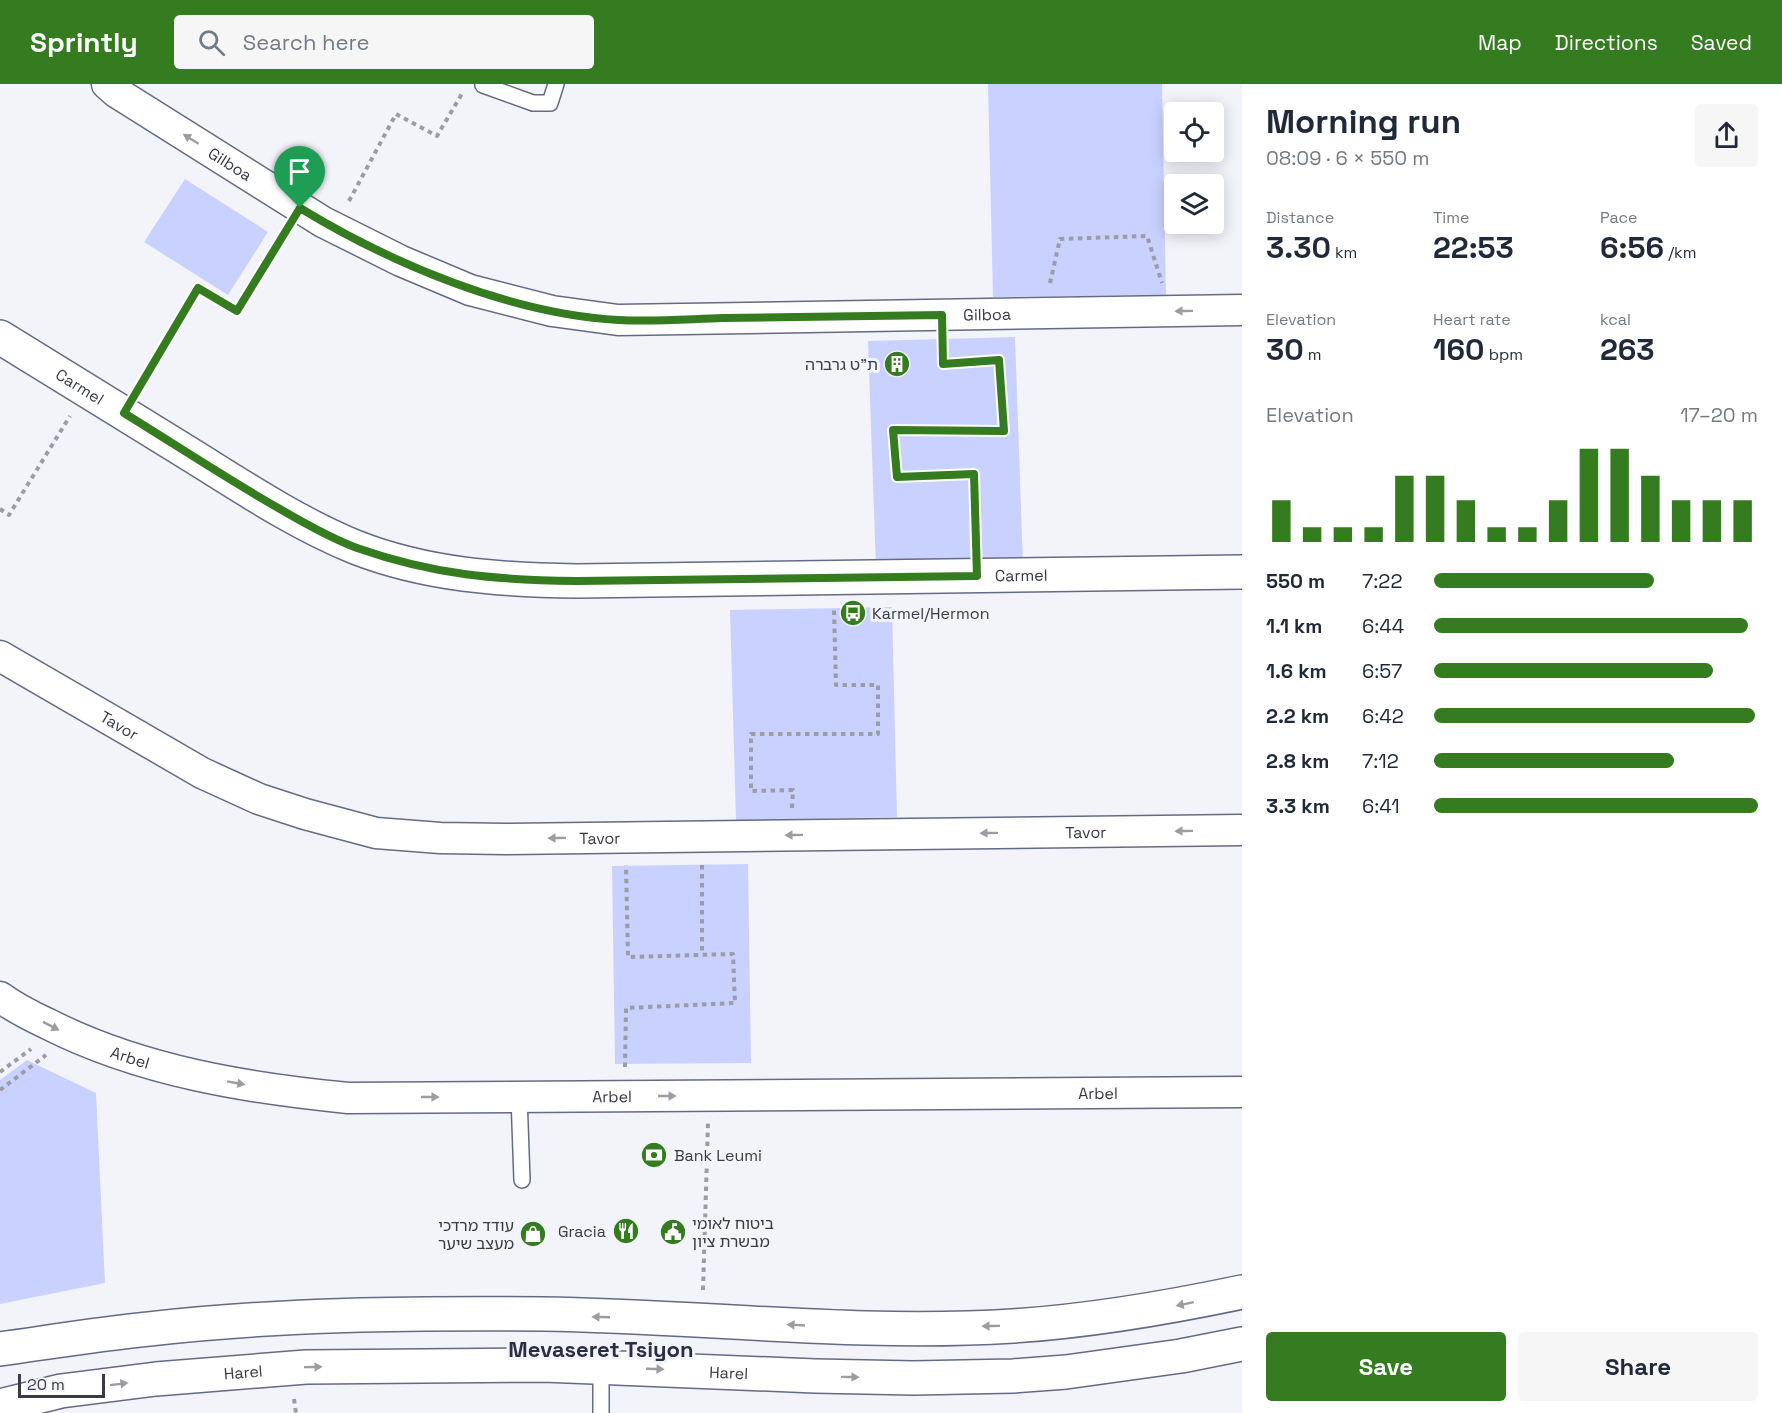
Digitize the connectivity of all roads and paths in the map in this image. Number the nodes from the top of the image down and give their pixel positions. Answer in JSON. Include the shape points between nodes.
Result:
{"nodes":[{"id":1,"x":107,"y":84,"type":"edge"},
{"id":2,"x":556,"y":84,"type":"edge"},
{"id":3,"x":476,"y":85,"type":"edge"},
{"id":4,"x":300,"y":208,"type":"junction"},
{"id":5,"x":334,"y":228,"type":"junction"},
{"id":6,"x":1163,"y":285,"type":"dead end"},
{"id":7,"x":1242,"y":310,"type":"edge"},
{"id":8,"x":1043,"y":313,"type":"junction"},
{"id":9,"x":942,"y":315,"type":"junction"},
{"id":10,"x":0,"y":337,"type":"edge"},
{"id":11,"x":86,"y":390,"type":"junction"},
{"id":12,"x":124,"y":413,"type":"junction"},
{"id":13,"x":0,"y":510,"type":"edge"},
{"id":14,"x":1242,"y":572,"type":"edge"},
{"id":15,"x":977,"y":576,"type":"junction"},
{"id":16,"x":833,"y":578,"type":"junction"},
{"id":17,"x":0,"y":656,"type":"edge"},
{"id":18,"x":1242,"y":830,"type":"edge"},
{"id":19,"x":792,"y":835,"type":"junction"},
{"id":20,"x":701,"y":836,"type":"junction"},
{"id":21,"x":625,"y":837,"type":"junction"},
{"id":22,"x":702,"y":955,"type":"junction"},
{"id":23,"x":0,"y":997,"type":"edge"},
{"id":24,"x":49,"y":1053,"type":"dead end"},
{"id":25,"x":0,"y":1090,"type":"edge"},
{"id":26,"x":1242,"y":1092,"type":"edge"},
{"id":27,"x":519,"y":1096,"type":"junction"},
{"id":28,"x":624,"y":1096,"type":"junction"},
{"id":29,"x":708,"y":1096,"type":"junction"},
{"id":30,"x":522,"y":1180,"type":"dead end"},
{"id":31,"x":1242,"y":1292,"type":"edge"},
{"id":32,"x":702,"y":1321,"type":"junction"},
{"id":33,"x":1242,"y":1344,"type":"edge"},
{"id":34,"x":0,"y":1349,"type":"edge"},
{"id":35,"x":601,"y":1367,"type":"junction"},
{"id":36,"x":0,"y":1406,"type":"edge"},
{"id":37,"x":601,"y":1413,"type":"edge"}],
"edges":[{"from":4,"to":1,"type":"street","name":"Gilboa","one_way":true},
{"from":2,"to":3,"type":"lane","via":[[550,103],[533,103]]},
{"from":3,"to":5,"type":"path","via":[[437,136],[396,114]]},
{"from":4,"to":5,"type":"street","name":"Gilboa"},
{"from":4,"to":12,"type":"path","via":[[237,311],[198,288]]},
{"from":5,"to":9,"type":"street","name":"Gilboa","via":[[470,290],[552,311],[618,320]]},
{"from":6,"to":8,"type":"path","via":[[1147,236],[1060,239]]},
{"from":7,"to":8,"type":"street","name":"Gilboa","one_way":true},
{"from":8,"to":9,"type":"street","name":"Gilboa"},
{"from":9,"to":15,"type":"path","via":[[943,364],[999,360],[1004,431],[893,430],[897,477],[974,474]]},
{"from":10,"to":11,"type":"main road","name":"Carmel"},
{"from":11,"to":12,"type":"main road","name":"Carmel"},
{"from":11,"to":13,"type":"path","via":[[9,515]]},
{"from":12,"to":16,"type":"main road","name":"Carmel","via":[[303,522],[355,547],[406,563],[455,574],[513,580]]},
{"from":14,"to":15,"type":"main road","name":"Carmel"},
{"from":15,"to":16,"type":"main road","name":"Carmel"},
{"from":16,"to":19,"type":"path","via":[[836,685],[878,685],[878,734],[751,734],[751,791],[793,790]]},
{"from":21,"to":17,"type":"street","name":"Tavor","one_way":true,"via":[[440,838],[376,832],[305,814],[259,799],[202,773]]},
{"from":18,"to":19,"type":"street","name":"Tavor","one_way":true},
{"from":19,"to":20,"type":"street","name":"Tavor"},
{"from":20,"to":21,"type":"street","name":"Tavor"},
{"from":20,"to":22,"type":"path"},
{"from":21,"to":22,"type":"path","via":[[628,957]]},
{"from":22,"to":28,"type":"path","via":[[733,954],[735,1003],[626,1008]]},
{"from":23,"to":27,"type":"street","name":"Arbel","one_way":true,"via":[[77,1039],[217,1080],[348,1098]]},
{"from":24,"to":25,"type":"path"},
{"from":26,"to":29,"type":"street","name":"Arbel"},
{"from":27,"to":28,"type":"street","name":"Arbel"},
{"from":27,"to":30,"type":"lane"},
{"from":28,"to":29,"type":"street","name":"Arbel","one_way":true},
{"from":29,"to":32,"type":"path"},
{"from":31,"to":32,"type":"main road","one_way":true,"via":[[1172,1307],[1010,1326],[816,1326]]},
{"from":32,"to":34,"type":"main road","one_way":true,"via":[[545,1314],[304,1317],[150,1329]]},
{"from":35,"to":33,"type":"main road","name":"Harel","one_way":true,"via":[[814,1376],[1013,1376],[1169,1358]]},
{"from":36,"to":35,"type":"main road","name":"Harel","one_way":true,"via":[[61,1391],[289,1368]]},
{"from":35,"to":37,"type":"lane"}]}
